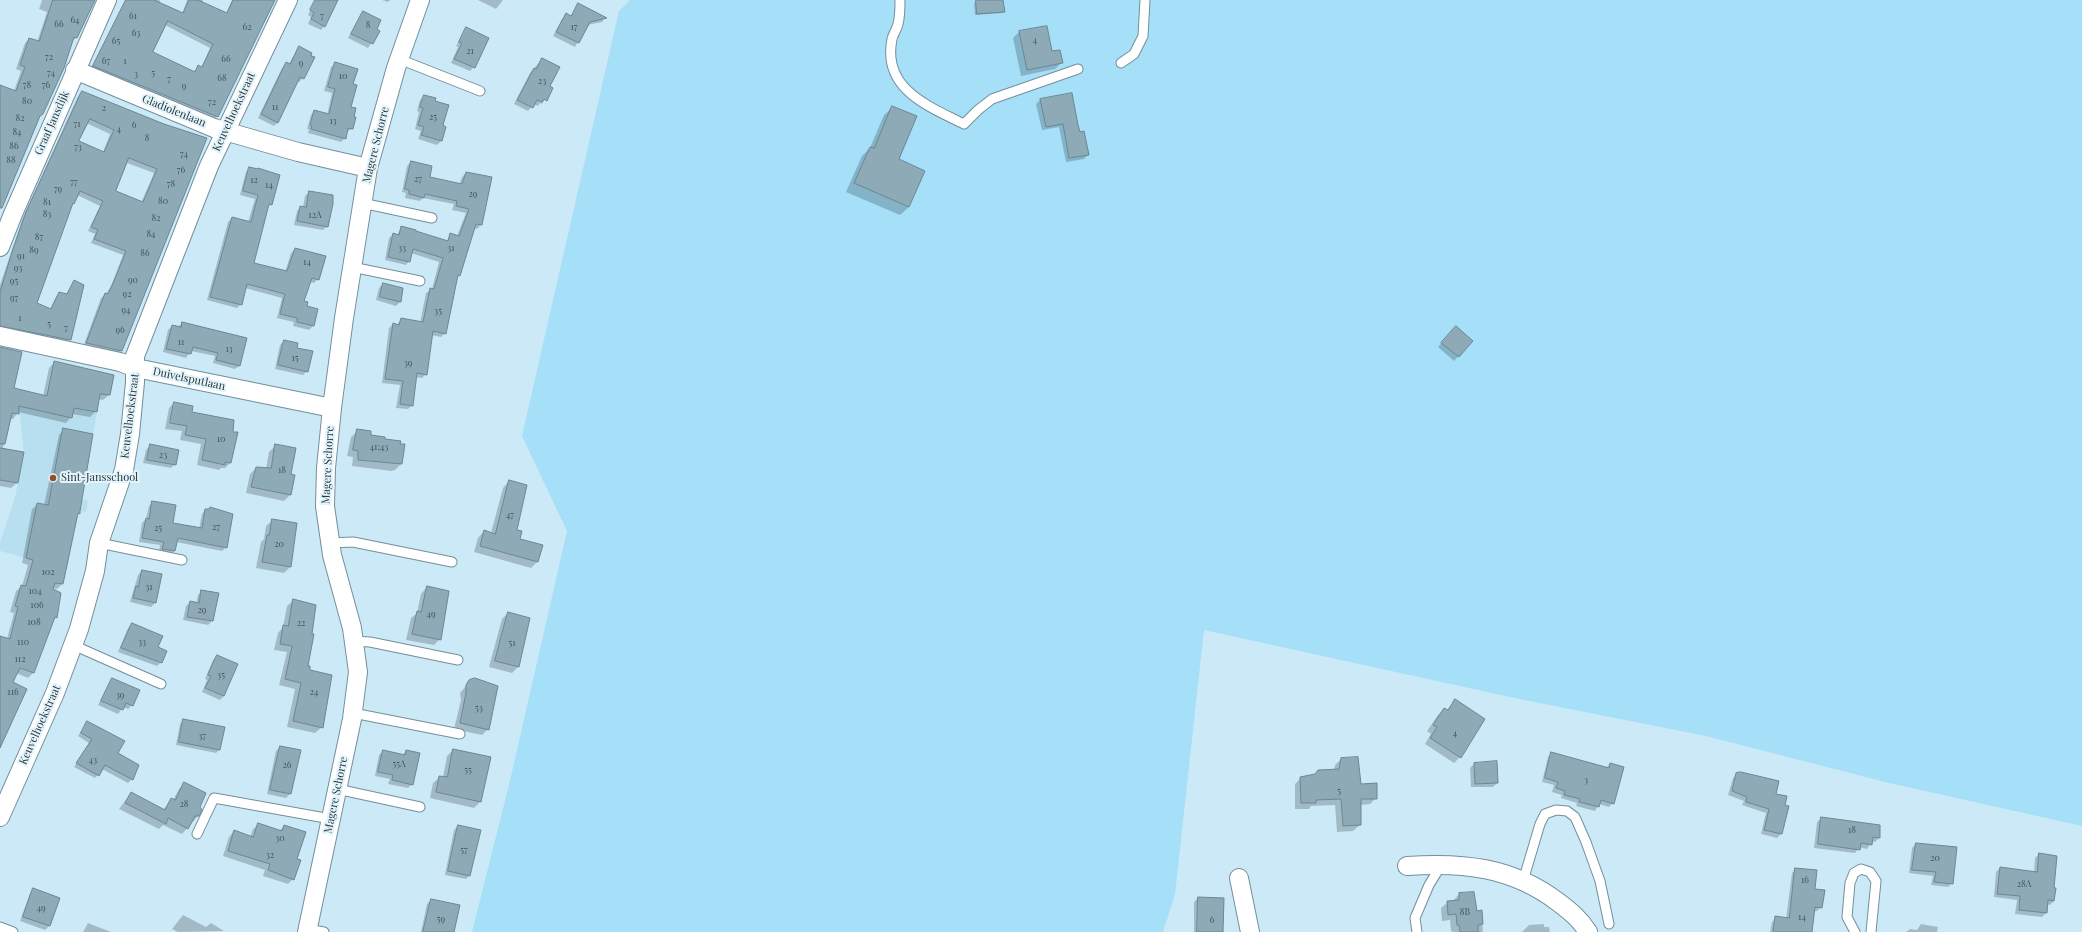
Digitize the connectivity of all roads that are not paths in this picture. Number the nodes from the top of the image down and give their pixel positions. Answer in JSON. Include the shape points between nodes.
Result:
{"nodes":[{"id":1,"x":107,"y":0,"type":"edge"},
{"id":2,"x":288,"y":0,"type":"edge"},
{"id":3,"x":420,"y":0,"type":"edge"},
{"id":4,"x":900,"y":0,"type":"edge"},
{"id":5,"x":1145,"y":0,"type":"edge"},
{"id":6,"x":399,"y":59,"type":"junction"},
{"id":7,"x":1121,"y":63,"type":"dead end"},
{"id":8,"x":1078,"y":69,"type":"dead end"},
{"id":9,"x":75,"y":70,"type":"junction"},
{"id":10,"x":480,"y":91,"type":"dead end"},
{"id":11,"x":224,"y":131,"type":"junction"},
{"id":12,"x":368,"y":168,"type":"junction"},
{"id":13,"x":362,"y":202,"type":"junction"},
{"id":14,"x":432,"y":218,"type":"dead end"},
{"id":15,"x":0,"y":247,"type":"edge"},
{"id":16,"x":352,"y":267,"type":"junction"},
{"id":17,"x":420,"y":281,"type":"dead end"},
{"id":18,"x":0,"y":336,"type":"edge"},
{"id":19,"x":136,"y":368,"type":"junction"},
{"id":20,"x":332,"y":408,"type":"junction"},
{"id":21,"x":99,"y":543,"type":"junction"},
{"id":22,"x":330,"y":543,"type":"junction"},
{"id":23,"x":182,"y":560,"type":"dead end"},
{"id":24,"x":452,"y":562,"type":"dead end"},
{"id":25,"x":354,"y":641,"type":"junction"},
{"id":26,"x":73,"y":646,"type":"junction"},
{"id":27,"x":458,"y":660,"type":"dead end"},
{"id":28,"x":161,"y":684,"type":"dead end"},
{"id":29,"x":353,"y":713,"type":"junction"},
{"id":30,"x":460,"y":734,"type":"dead end"},
{"id":31,"x":337,"y":789,"type":"junction"},
{"id":32,"x":420,"y":807,"type":"dead end"},
{"id":33,"x":0,"y":817,"type":"edge"},
{"id":34,"x":331,"y":819,"type":"junction"},
{"id":35,"x":197,"y":834,"type":"dead end"},
{"id":36,"x":1443,"y":864,"type":"junction"},
{"id":37,"x":1407,"y":866,"type":"dead end"},
{"id":38,"x":1239,"y":878,"type":"dead end"},
{"id":39,"x":1523,"y":881,"type":"junction"},
{"id":40,"x":1608,"y":924,"type":"dead end"},
{"id":41,"x":0,"y":927,"type":"edge"},
{"id":42,"x":313,"y":931,"type":"edge"},
{"id":43,"x":13,"y":932,"type":"edge"},
{"id":44,"x":1250,"y":932,"type":"edge"},
{"id":45,"x":1417,"y":932,"type":"edge"},
{"id":46,"x":1588,"y":932,"type":"edge"},
{"id":47,"x":1855,"y":932,"type":"edge"},
{"id":48,"x":1871,"y":932,"type":"edge"}],
"edges":[{"from":1,"to":9,"type":"street","name":"Graaf Jansdijk"},
{"from":2,"to":11,"type":"street","name":"Keuvelhoekstraat"},
{"from":3,"to":6,"type":"street","name":"Magere Schorre"},
{"from":4,"to":8,"type":"lane","via":[[898,26],[892,38],[892,59],[896,76],[906,92],[964,124],[992,99]]},
{"from":5,"to":7,"type":"lane","via":[[1143,36],[1134,54]]},
{"from":6,"to":10,"type":"lane"},
{"from":6,"to":12,"type":"street","name":"Magere Schorre"},
{"from":9,"to":11,"type":"street","name":"Gladiolenlaan"},
{"from":9,"to":15,"type":"street","name":"Graaf Jansdijk"},
{"from":11,"to":12,"type":"street","name":"Gladiolenlaan"},
{"from":11,"to":19,"type":"street","name":"Keuvelhoekstraat","via":[[134,356]]},
{"from":12,"to":13,"type":"street","name":"Magere Schorre"},
{"from":13,"to":14,"type":"lane"},
{"from":13,"to":16,"type":"street","name":"Magere Schorre"},
{"from":16,"to":17,"type":"lane"},
{"from":16,"to":20,"type":"street","name":"Magere Schorre"},
{"from":18,"to":19,"type":"street","name":"Duivelsputlaan","via":[[120,362]]},
{"from":19,"to":20,"type":"street","name":"Duivelsputlaan"},
{"from":19,"to":21,"type":"street","name":"Keuvelhoekstraat","via":[[124,470]]},
{"from":20,"to":22,"type":"street","name":"Magere Schorre","via":[[325,506]]},
{"from":21,"to":23,"type":"lane"},
{"from":21,"to":26,"type":"street","name":"Keuvelhoekstraat","via":[[95,571]]},
{"from":22,"to":24,"type":"lane","via":[[353,542]]},
{"from":22,"to":25,"type":"street","name":"Magere Schorre"},
{"from":25,"to":27,"type":"lane"},
{"from":25,"to":29,"type":"street","name":"Magere Schorre","via":[[358,672]]},
{"from":26,"to":28,"type":"lane"},
{"from":26,"to":33,"type":"street","name":"Keuvelhoekstraat"},
{"from":29,"to":30,"type":"lane"},
{"from":29,"to":31,"type":"street","name":"Magere Schorre"},
{"from":31,"to":32,"type":"lane"},
{"from":31,"to":34,"type":"street","name":"Magere Schorre"},
{"from":34,"to":35,"type":"lane","via":[[214,798]]},
{"from":34,"to":42,"type":"street","name":"Magere Schorre"},
{"from":36,"to":37,"type":"street"},
{"from":36,"to":39,"type":"street","via":[[1504,873]]},
{"from":36,"to":45,"type":"lane","via":[[1429,885],[1415,918]]},
{"from":38,"to":44,"type":"street"},
{"from":39,"to":40,"type":"lane","via":[[1540,824],[1546,814],[1556,810],[1567,811],[1575,817],[1586,842],[1600,881]]},
{"from":39,"to":46,"type":"street","via":[[1539,888],[1579,918]]},
{"from":41,"to":43,"type":"lane"},
{"from":47,"to":48,"type":"lane","via":[[1847,917],[1850,883],[1854,873],[1861,869],[1870,872],[1876,880]]}]}
